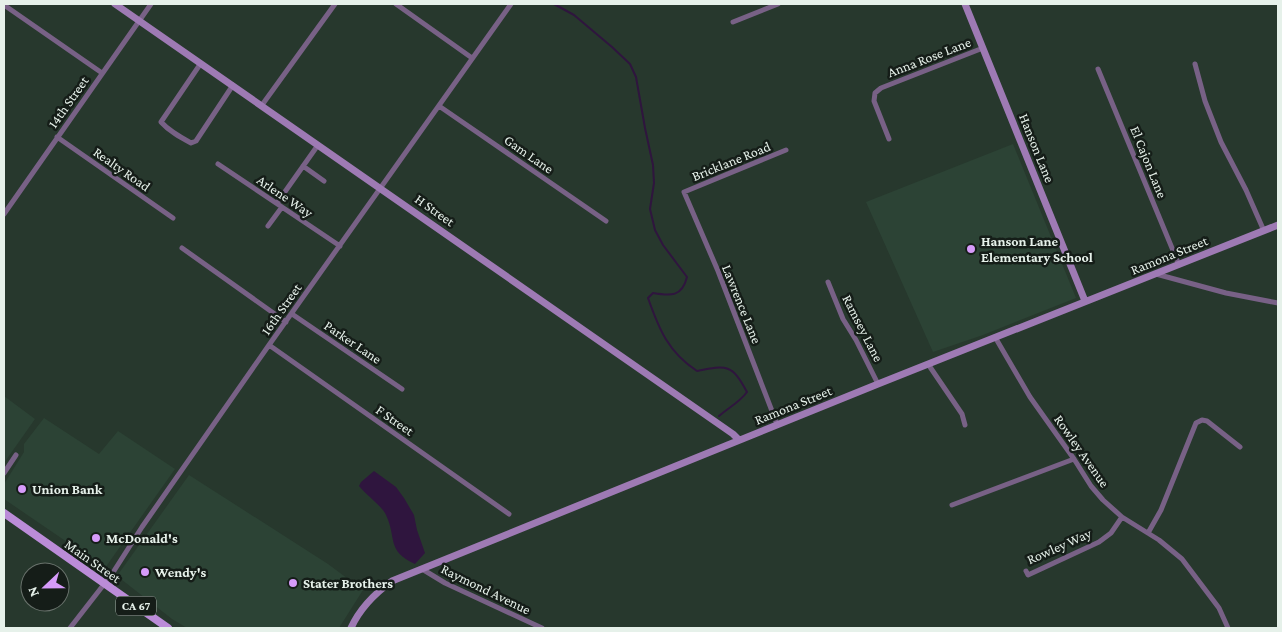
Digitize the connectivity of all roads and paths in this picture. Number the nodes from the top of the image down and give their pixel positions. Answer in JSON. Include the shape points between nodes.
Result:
{"nodes":[{"id":1,"x":115,"y":4,"type":"edge"},
{"id":2,"x":151,"y":4,"type":"edge"},
{"id":3,"x":335,"y":4,"type":"edge"},
{"id":4,"x":396,"y":4,"type":"edge"},
{"id":5,"x":510,"y":4,"type":"edge"},
{"id":6,"x":778,"y":4,"type":"edge"},
{"id":7,"x":965,"y":4,"type":"edge"},
{"id":8,"x":4,"y":5,"type":"edge"},
{"id":9,"x":140,"y":21,"type":"junction"},
{"id":10,"x":733,"y":22,"type":"dead end"},
{"id":11,"x":983,"y":48,"type":"junction"},
{"id":12,"x":472,"y":58,"type":"junction"},
{"id":13,"x":201,"y":63,"type":"junction"},
{"id":14,"x":1195,"y":64,"type":"dead end"},
{"id":15,"x":1098,"y":69,"type":"dead end"},
{"id":16,"x":102,"y":73,"type":"junction"},
{"id":17,"x":234,"y":85,"type":"junction"},
{"id":18,"x":262,"y":105,"type":"junction"},
{"id":19,"x":439,"y":106,"type":"junction"},
{"id":20,"x":57,"y":137,"type":"junction"},
{"id":21,"x":889,"y":139,"type":"dead end"},
{"id":22,"x":318,"y":145,"type":"junction"},
{"id":23,"x":786,"y":150,"type":"dead end"},
{"id":24,"x":218,"y":164,"type":"dead end"},
{"id":25,"x":304,"y":166,"type":"junction"},
{"id":26,"x":324,"y":181,"type":"dead end"},
{"id":27,"x":381,"y":188,"type":"junction"},
{"id":28,"x":684,"y":192,"type":"joint"},
{"id":29,"x":280,"y":205,"type":"junction"},
{"id":30,"x":4,"y":214,"type":"edge"},
{"id":31,"x":174,"y":218,"type":"dead end"},
{"id":32,"x":606,"y":221,"type":"dead end"},
{"id":33,"x":1278,"y":225,"type":"edge"},
{"id":34,"x":268,"y":226,"type":"dead end"},
{"id":35,"x":1264,"y":231,"type":"junction"},
{"id":36,"x":340,"y":246,"type":"junction"},
{"id":37,"x":182,"y":248,"type":"dead end"},
{"id":38,"x":1179,"y":264,"type":"junction"},
{"id":39,"x":1156,"y":274,"type":"junction"},
{"id":40,"x":828,"y":282,"type":"dead end"},
{"id":41,"x":1085,"y":301,"type":"junction"},
{"id":42,"x":1278,"y":303,"type":"edge"},
{"id":43,"x":292,"y":314,"type":"junction"},
{"id":44,"x":286,"y":322,"type":"junction"},
{"id":45,"x":995,"y":337,"type":"junction"},
{"id":46,"x":269,"y":345,"type":"junction"},
{"id":47,"x":928,"y":364,"type":"junction"},
{"id":48,"x":878,"y":384,"type":"junction"},
{"id":49,"x":402,"y":389,"type":"dead end"},
{"id":50,"x":777,"y":424,"type":"junction"},
{"id":51,"x":965,"y":425,"type":"dead end"},
{"id":52,"x":739,"y":440,"type":"junction"},
{"id":53,"x":1240,"y":447,"type":"dead end"},
{"id":54,"x":16,"y":455,"type":"dead end"},
{"id":55,"x":1074,"y":458,"type":"junction"},
{"id":56,"x":4,"y":473,"type":"edge"},
{"id":57,"x":952,"y":504,"type":"dead end"},
{"id":58,"x":4,"y":513,"type":"edge"},
{"id":59,"x":509,"y":514,"type":"dead end"},
{"id":60,"x":1122,"y":517,"type":"junction"},
{"id":61,"x":1148,"y":533,"type":"junction"},
{"id":62,"x":422,"y":568,"type":"junction"},
{"id":63,"x":1026,"y":571,"type":"dead end"},
{"id":64,"x":103,"y":583,"type":"junction"},
{"id":65,"x":70,"y":628,"type":"edge"},
{"id":66,"x":168,"y":628,"type":"edge"},
{"id":67,"x":351,"y":628,"type":"edge"},
{"id":68,"x":542,"y":628,"type":"edge"},
{"id":69,"x":1228,"y":628,"type":"edge"}],
"edges":[{"from":1,"to":9,"type":"main road","name":"H Street"},
{"from":2,"to":9,"type":"street","name":"14th Street"},
{"from":3,"to":18,"type":"street"},
{"from":4,"to":12,"type":"street"},
{"from":5,"to":12,"type":"street","name":"16th Street"},
{"from":6,"to":10,"type":"street"},
{"from":7,"to":11,"type":"main road","name":"Hanson Lane"},
{"from":8,"to":16,"type":"street"},
{"from":9,"to":13,"type":"main road","name":"H Street"},
{"from":9,"to":16,"type":"street","name":"14th Street"},
{"from":11,"to":21,"type":"street","name":"Anna Rose Lane","via":[[875,93],[874,101]]},
{"from":11,"to":41,"type":"main road","name":"Hanson Lane"},
{"from":12,"to":19,"type":"street","name":"16th Street"},
{"from":13,"to":17,"type":"main road","name":"H Street"},
{"from":13,"to":17,"type":"street","via":[[161,122],[183,139],[191,143],[196,141]]},
{"from":14,"to":35,"type":"street","via":[[1221,142]]},
{"from":15,"to":38,"type":"street","name":"El Cajon Lane"},
{"from":16,"to":20,"type":"street","name":"14th Street"},
{"from":17,"to":18,"type":"main road","name":"H Street"},
{"from":18,"to":22,"type":"main road","name":"H Street"},
{"from":19,"to":27,"type":"street","name":"16th Street"},
{"from":19,"to":32,"type":"street","name":"Gam Lane"},
{"from":20,"to":30,"type":"street","name":"14th Street"},
{"from":20,"to":31,"type":"street","name":"Realty Road"},
{"from":22,"to":25,"type":"street"},
{"from":22,"to":27,"type":"main road","name":"H Street"},
{"from":23,"to":28,"type":"street","name":"Bricklane Road"},
{"from":24,"to":29,"type":"street","name":"Arlene Way"},
{"from":25,"to":26,"type":"street"},
{"from":25,"to":29,"type":"street"},
{"from":27,"to":36,"type":"street","name":"16th Street"},
{"from":27,"to":52,"type":"main road","name":"H Street"},
{"from":28,"to":50,"type":"street","name":"Lawrence Lane"},
{"from":29,"to":34,"type":"street"},
{"from":29,"to":36,"type":"street","name":"Arlene Way"},
{"from":33,"to":35,"type":"main road","name":"Ramona Street"},
{"from":35,"to":38,"type":"main road","name":"Ramona Street"},
{"from":36,"to":43,"type":"street","name":"16th Street"},
{"from":37,"to":44,"type":"street"},
{"from":38,"to":39,"type":"main road","name":"Ramona Street"},
{"from":39,"to":41,"type":"main road","name":"Ramona Street"},
{"from":39,"to":42,"type":"street"},
{"from":40,"to":48,"type":"street","name":"Ramsey Lane","via":[[843,319]]},
{"from":41,"to":45,"type":"main road","name":"Ramona Street"},
{"from":43,"to":44,"type":"street","name":"16th Street"},
{"from":43,"to":49,"type":"street","name":"Parker Lane"},
{"from":44,"to":46,"type":"street","name":"16th Street"},
{"from":45,"to":47,"type":"main road","name":"Ramona Street"},
{"from":45,"to":55,"type":"street","name":"Rowley Avenue","via":[[1030,397]]},
{"from":46,"to":59,"type":"street","name":"F Street"},
{"from":46,"to":64,"type":"street","name":"16th Street"},
{"from":47,"to":48,"type":"main road","name":"Ramona Street"},
{"from":47,"to":51,"type":"street","via":[[962,414]]},
{"from":48,"to":50,"type":"main road","name":"Ramona Street"},
{"from":50,"to":52,"type":"main road","name":"Ramona Street"},
{"from":52,"to":62,"type":"main road","name":"Ramona Street"},
{"from":53,"to":61,"type":"street","via":[[1206,422],[1196,423]]},
{"from":54,"to":56,"type":"street"},
{"from":55,"to":57,"type":"street"},
{"from":55,"to":60,"type":"street","name":"Rowley Avenue","via":[[1091,486]]},
{"from":58,"to":64,"type":"main road","name":"Main Street","number":"CA 67"},
{"from":60,"to":61,"type":"street","name":"Rowley Avenue"},
{"from":60,"to":63,"type":"street","name":"Rowley Way","via":[[1111,533],[1099,542],[1028,575]]},
{"from":61,"to":69,"type":"street","name":"Rowley Avenue","via":[[1192,571],[1219,608]]},
{"from":62,"to":67,"type":"main road","name":"Ramona Street","via":[[392,580],[375,593],[357,614]]},
{"from":62,"to":68,"type":"street","name":"Raymond Avenue","via":[[445,583]]},
{"from":64,"to":65,"type":"street","name":"16th Street"},
{"from":64,"to":66,"type":"main road","name":"Main Street","number":"CA 67"}]}
